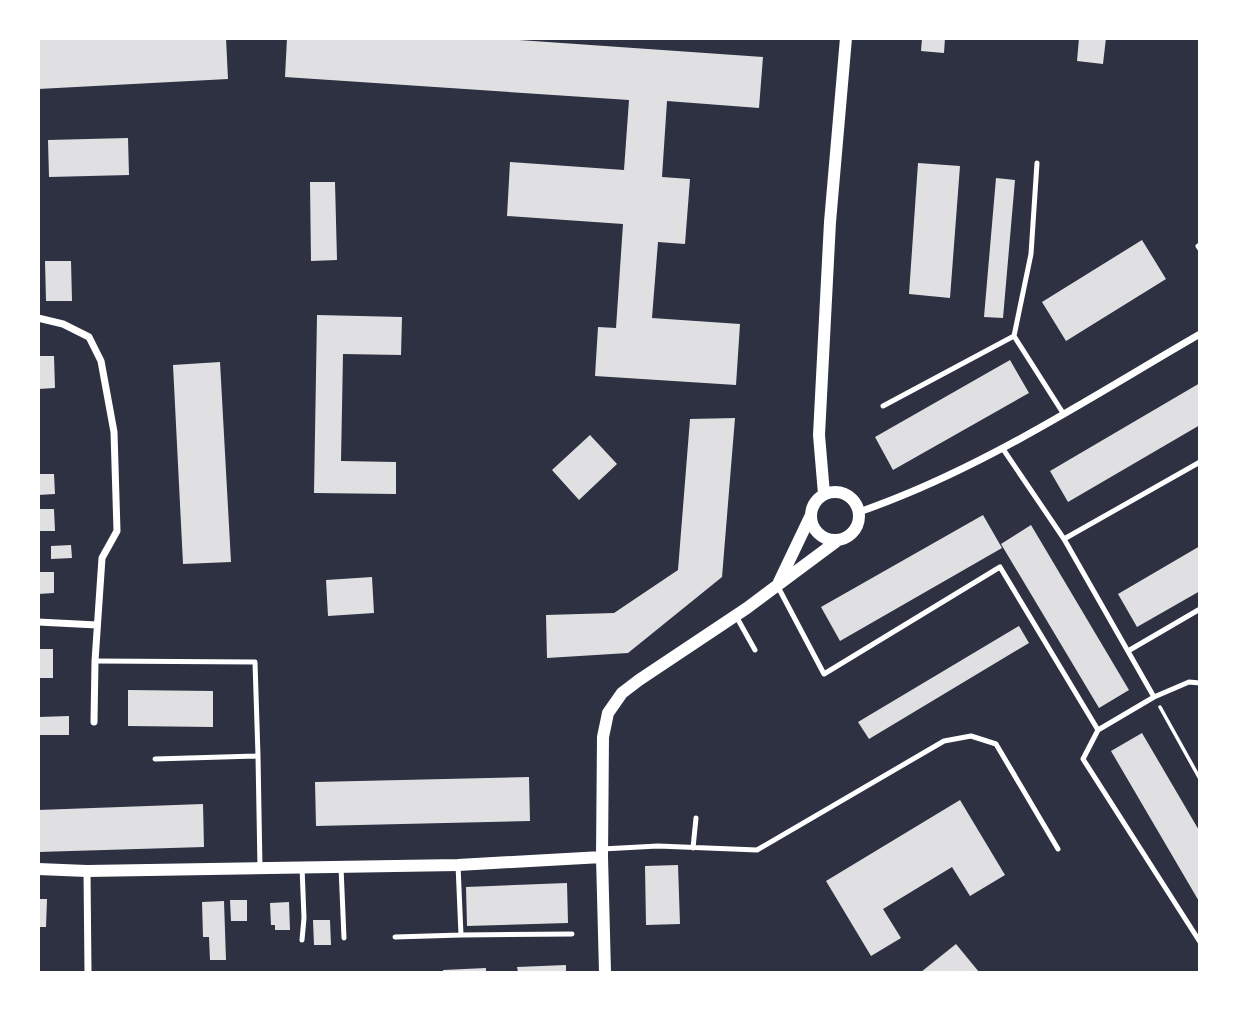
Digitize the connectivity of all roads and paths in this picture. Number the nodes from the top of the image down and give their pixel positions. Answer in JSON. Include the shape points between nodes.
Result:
{"nodes":[{"id":1,"x":846,"y":38,"type":"edge"},
{"id":2,"x":1037,"y":163,"type":"dead end"},
{"id":3,"x":38,"y":318,"type":"edge"},
{"id":4,"x":1199,"y":334,"type":"edge"},
{"id":5,"x":1014,"y":336,"type":"junction"},
{"id":6,"x":884,"y":406,"type":"dead end"},
{"id":7,"x":1063,"y":414,"type":"junction"},
{"id":8,"x":1003,"y":449,"type":"junction"},
{"id":9,"x":1199,"y":461,"type":"edge"},
{"id":10,"x":824,"y":494,"type":"junction"},
{"id":11,"x":859,"y":512,"type":"junction"},
{"id":12,"x":810,"y":517,"type":"junction"},
{"id":13,"x":1064,"y":539,"type":"junction"},
{"id":14,"x":837,"y":541,"type":"junction"},
{"id":15,"x":777,"y":585,"type":"junction"},
{"id":16,"x":1199,"y":609,"type":"edge"},
{"id":17,"x":736,"y":616,"type":"junction"},
{"id":18,"x":38,"y":622,"type":"edge"},
{"id":19,"x":96,"y":625,"type":"junction"},
{"id":20,"x":755,"y":650,"type":"dead end"},
{"id":21,"x":1128,"y":651,"type":"junction"},
{"id":22,"x":94,"y":661,"type":"junction"},
{"id":23,"x":1199,"y":683,"type":"edge"},
{"id":24,"x":1154,"y":697,"type":"junction"},
{"id":25,"x":94,"y":722,"type":"dead end"},
{"id":26,"x":1098,"y":730,"type":"junction"},
{"id":27,"x":258,"y":756,"type":"junction"},
{"id":28,"x":155,"y":759,"type":"dead end"},
{"id":29,"x":1199,"y":779,"type":"edge"},
{"id":30,"x":696,"y":818,"type":"dead end"},
{"id":31,"x":693,"y":848,"type":"junction"},
{"id":32,"x":1058,"y":849,"type":"dead end"},
{"id":33,"x":601,"y":853,"type":"junction"},
{"id":34,"x":458,"y":865,"type":"junction"},
{"id":35,"x":302,"y":867,"type":"junction"},
{"id":36,"x":341,"y":867,"type":"junction"},
{"id":37,"x":260,"y":868,"type":"junction"},
{"id":38,"x":38,"y":869,"type":"edge"},
{"id":39,"x":87,"y":871,"type":"junction"},
{"id":40,"x":572,"y":934,"type":"dead end"},
{"id":41,"x":461,"y":935,"type":"junction"},
{"id":42,"x":344,"y":937,"type":"dead end"},
{"id":43,"x":395,"y":937,"type":"dead end"},
{"id":44,"x":302,"y":940,"type":"dead end"},
{"id":45,"x":1199,"y":942,"type":"edge"},
{"id":46,"x":88,"y":972,"type":"edge"},
{"id":47,"x":605,"y":972,"type":"edge"}],
"edges":[{"from":1,"to":10,"type":"street","via":[[830,222],[820,422]]},
{"from":2,"to":5,"type":"lane","via":[[1031,254]]},
{"from":3,"to":19,"type":"street","via":[[89,337],[102,361],[114,432],[117,531],[102,558]]},
{"from":4,"to":7,"type":"street"},
{"from":5,"to":6,"type":"lane"},
{"from":5,"to":7,"type":"lane"},
{"from":7,"to":8,"type":"street"},
{"from":8,"to":11,"type":"street","via":[[904,497]]},
{"from":8,"to":13,"type":"lane"},
{"from":9,"to":13,"type":"lane"},
{"from":10,"to":11,"type":"street","via":[[847,494]]},
{"from":10,"to":12,"type":"street"},
{"from":11,"to":14,"type":"street","via":[[857,528]]},
{"from":12,"to":14,"type":"street","via":[[817,532]]},
{"from":12,"to":15,"type":"street"},
{"from":13,"to":21,"type":"lane"},
{"from":14,"to":15,"type":"street"},
{"from":15,"to":17,"type":"street"},
{"from":15,"to":26,"type":"lane","via":[[824,674],[1000,567]]},
{"from":16,"to":21,"type":"lane"},
{"from":17,"to":20,"type":"lane"},
{"from":17,"to":33,"type":"street","via":[[622,693],[608,713],[603,737]]},
{"from":18,"to":19,"type":"street"},
{"from":19,"to":22,"type":"street"},
{"from":21,"to":24,"type":"lane"},
{"from":22,"to":25,"type":"street"},
{"from":22,"to":27,"type":"lane","via":[[255,662]]},
{"from":23,"to":24,"type":"lane","via":[[1189,682]]},
{"from":24,"to":26,"type":"lane"},
{"from":24,"to":29,"type":"path"},
{"from":26,"to":45,"type":"lane","via":[[1083,759]]},
{"from":27,"to":28,"type":"lane"},
{"from":27,"to":37,"type":"lane"},
{"from":30,"to":31,"type":"lane"},
{"from":31,"to":32,"type":"lane","via":[[757,850],[944,741],[971,736],[996,744]]},
{"from":31,"to":33,"type":"lane","via":[[659,846]]},
{"from":33,"to":34,"type":"street"},
{"from":33,"to":47,"type":"street"},
{"from":34,"to":36,"type":"street"},
{"from":34,"to":41,"type":"lane"},
{"from":35,"to":36,"type":"street"},
{"from":35,"to":37,"type":"street"},
{"from":35,"to":44,"type":"lane"},
{"from":36,"to":42,"type":"lane"},
{"from":37,"to":39,"type":"street"},
{"from":38,"to":39,"type":"street"},
{"from":39,"to":46,"type":"street"},
{"from":40,"to":41,"type":"lane"},
{"from":41,"to":43,"type":"lane"}]}
